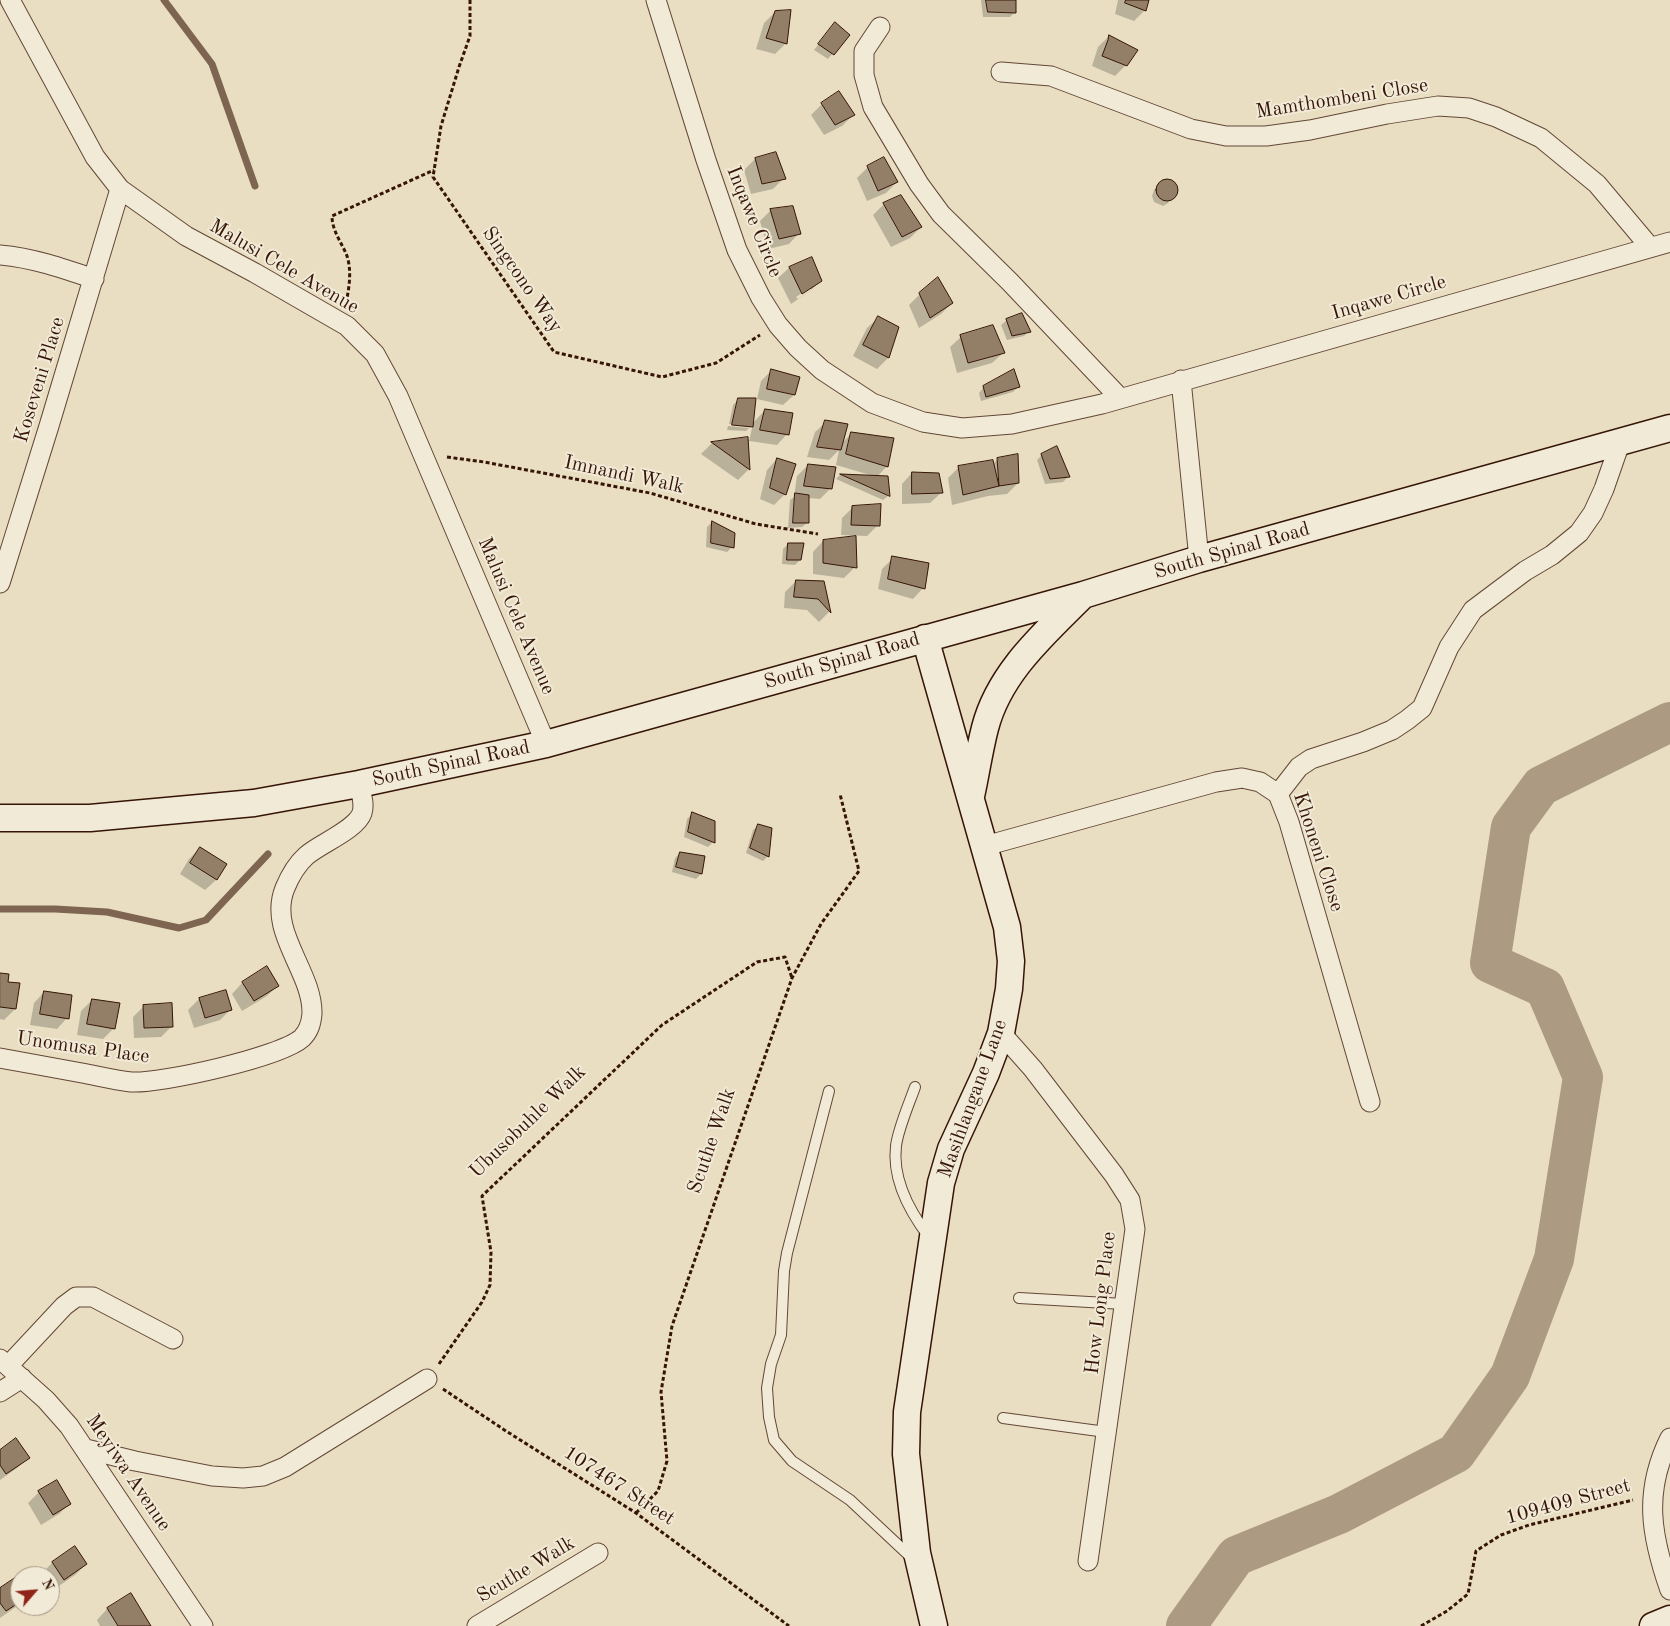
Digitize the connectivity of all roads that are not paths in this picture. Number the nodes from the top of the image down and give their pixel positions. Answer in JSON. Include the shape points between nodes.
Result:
{"nodes":[{"id":1,"x":10,"y":0,"type":"edge"},
{"id":2,"x":656,"y":0,"type":"edge"},
{"id":3,"x":880,"y":28,"type":"dead end"},
{"id":4,"x":1001,"y":72,"type":"dead end"},
{"id":5,"x":120,"y":189,"type":"junction"},
{"id":6,"x":1670,"y":242,"type":"edge"},
{"id":7,"x":1650,"y":247,"type":"junction"},
{"id":8,"x":0,"y":255,"type":"edge"},
{"id":9,"x":94,"y":279,"type":"junction"},
{"id":10,"x":1181,"y":380,"type":"junction"},
{"id":11,"x":1120,"y":398,"type":"junction"},
{"id":12,"x":1670,"y":428,"type":"edge"},
{"id":13,"x":1620,"y":443,"type":"junction"},
{"id":14,"x":1199,"y":559,"type":"junction"},
{"id":15,"x":0,"y":584,"type":"edge"},
{"id":16,"x":1083,"y":596,"type":"junction"},
{"id":17,"x":925,"y":638,"type":"junction"},
{"id":18,"x":546,"y":744,"type":"junction"},
{"id":19,"x":359,"y":784,"type":"junction"},
{"id":20,"x":1278,"y":794,"type":"junction"},
{"id":21,"x":970,"y":800,"type":"junction"},
{"id":22,"x":0,"y":818,"type":"edge"},
{"id":23,"x":985,"y":846,"type":"junction"},
{"id":24,"x":1001,"y":1033,"type":"junction"},
{"id":25,"x":0,"y":1058,"type":"edge"},
{"id":26,"x":915,"y":1087,"type":"dead end"},
{"id":27,"x":829,"y":1091,"type":"dead end"},
{"id":28,"x":1370,"y":1102,"type":"dead end"},
{"id":29,"x":932,"y":1241,"type":"junction"},
{"id":30,"x":1019,"y":1298,"type":"dead end"},
{"id":31,"x":1124,"y":1304,"type":"junction"},
{"id":32,"x":173,"y":1339,"type":"dead end"},
{"id":33,"x":10,"y":1368,"type":"edge"},
{"id":34,"x":427,"y":1379,"type":"road end"},
{"id":35,"x":0,"y":1392,"type":"edge"},
{"id":36,"x":1003,"y":1418,"type":"dead end"},
{"id":37,"x":1106,"y":1432,"type":"junction"},
{"id":38,"x":1670,"y":1438,"type":"edge"},
{"id":39,"x":86,"y":1450,"type":"junction"},
{"id":40,"x":598,"y":1553,"type":"dead end"},
{"id":41,"x":1088,"y":1561,"type":"dead end"},
{"id":42,"x":920,"y":1566,"type":"junction"},
{"id":43,"x":1670,"y":1590,"type":"edge"},
{"id":44,"x":1670,"y":1618,"type":"edge"},
{"id":45,"x":203,"y":1626,"type":"edge"},
{"id":46,"x":477,"y":1626,"type":"edge"},
{"id":47,"x":934,"y":1626,"type":"edge"},
{"id":48,"x":1653,"y":1626,"type":"edge"}],
"edges":[{"from":1,"to":5,"type":"street","name":"Malusi Cele Avenue","via":[[95,157]]},
{"from":2,"to":11,"type":"street","name":"Inqawe Circle","via":[[737,250],[760,298],[778,325],[822,370],[872,403],[923,422],[962,428],[1012,424]]},
{"from":3,"to":11,"type":"street","via":[[864,51],[864,75],[872,107],[919,184],[941,214]]},
{"from":4,"to":7,"type":"street","name":"Mamthombeni Close","via":[[1051,76],[1191,129],[1226,136],[1266,136],[1310,130],[1438,106],[1470,108],[1542,138],[1596,184]]},
{"from":5,"to":9,"type":"street","name":"Koseveni Place"},
{"from":5,"to":18,"type":"street","name":"Malusi Cele Avenue","via":[[186,236],[347,326],[375,354],[398,396]]},
{"from":6,"to":7,"type":"street","name":"Inqawe Circle"},
{"from":7,"to":10,"type":"street","name":"Inqawe Circle"},
{"from":8,"to":9,"type":"street","via":[[44,262]]},
{"from":9,"to":15,"type":"street","name":"Koseveni Place"},
{"from":10,"to":11,"type":"street","name":"Inqawe Circle"},
{"from":10,"to":14,"type":"street"},
{"from":12,"to":13,"type":"street","name":"South Spinal Road"},
{"from":13,"to":14,"type":"street","name":"South Spinal Road"},
{"from":13,"to":20,"type":"street","via":[[1593,513],[1580,533],[1473,610],[1449,647],[1422,708],[1392,730],[1312,759],[1299,767]]},
{"from":14,"to":16,"type":"street","name":"South Spinal Road"},
{"from":16,"to":17,"type":"street","name":"South Spinal Road"},
{"from":16,"to":21,"type":"street","via":[[1035,643],[1007,680],[985,727]]},
{"from":17,"to":18,"type":"street","name":"South Spinal Road"},
{"from":17,"to":21,"type":"street","name":"Masihlangane Lane"},
{"from":18,"to":19,"type":"street","name":"South Spinal Road"},
{"from":19,"to":22,"type":"street","name":"South Spinal Road","via":[[254,803],[90,818]]},
{"from":19,"to":25,"type":"street","name":"Unomusa Place","via":[[364,803],[362,815],[352,826],[297,864],[281,898],[286,935],[311,999],[309,1030],[301,1039],[260,1056],[153,1081],[132,1082]]},
{"from":20,"to":23,"type":"street","name":"Khoneni Close","via":[[1260,782],[1242,778],[1216,782]]},
{"from":20,"to":28,"type":"street","name":"Khoneni Close"},
{"from":21,"to":23,"type":"street","name":"Masihlangane Lane"},
{"from":23,"to":24,"type":"street","name":"Masihlangane Lane","via":[[1007,927],[1011,961]]},
{"from":24,"to":29,"type":"street","name":"Masihlangane Lane","via":[[951,1148],[941,1183]]},
{"from":24,"to":31,"type":"street","name":"How Long Place","via":[[1034,1069],[1130,1200],[1135,1229]]},
{"from":26,"to":29,"type":"lane","via":[[896,1145],[896,1165],[910,1209]]},
{"from":27,"to":42,"type":"lane","via":[[787,1254],[781,1335],[767,1388],[769,1417],[774,1440],[792,1460],[850,1500]]},
{"from":29,"to":42,"type":"street","name":"Masihlangane Lane","via":[[907,1412],[906,1463]]},
{"from":30,"to":31,"type":"lane"},
{"from":31,"to":37,"type":"street","name":"How Long Place"},
{"from":32,"to":33,"type":"street","via":[[93,1297],[76,1297],[64,1306]]},
{"from":33,"to":35,"type":"street"},
{"from":33,"to":39,"type":"street","name":"Meyiwa Avenue","via":[[59,1413]]},
{"from":34,"to":39,"type":"street","via":[[285,1466],[263,1476],[212,1476]]},
{"from":36,"to":37,"type":"lane"},
{"from":37,"to":41,"type":"street","name":"How Long Place"},
{"from":38,"to":43,"type":"street","via":[[1655,1474],[1652,1514],[1655,1544]]},
{"from":39,"to":45,"type":"street","name":"Meyiwa Avenue"},
{"from":40,"to":46,"type":"street","name":"Scuthe Walk"},
{"from":42,"to":47,"type":"street","name":"Masihlangane Lane"},
{"from":44,"to":48,"type":"street"}]}
